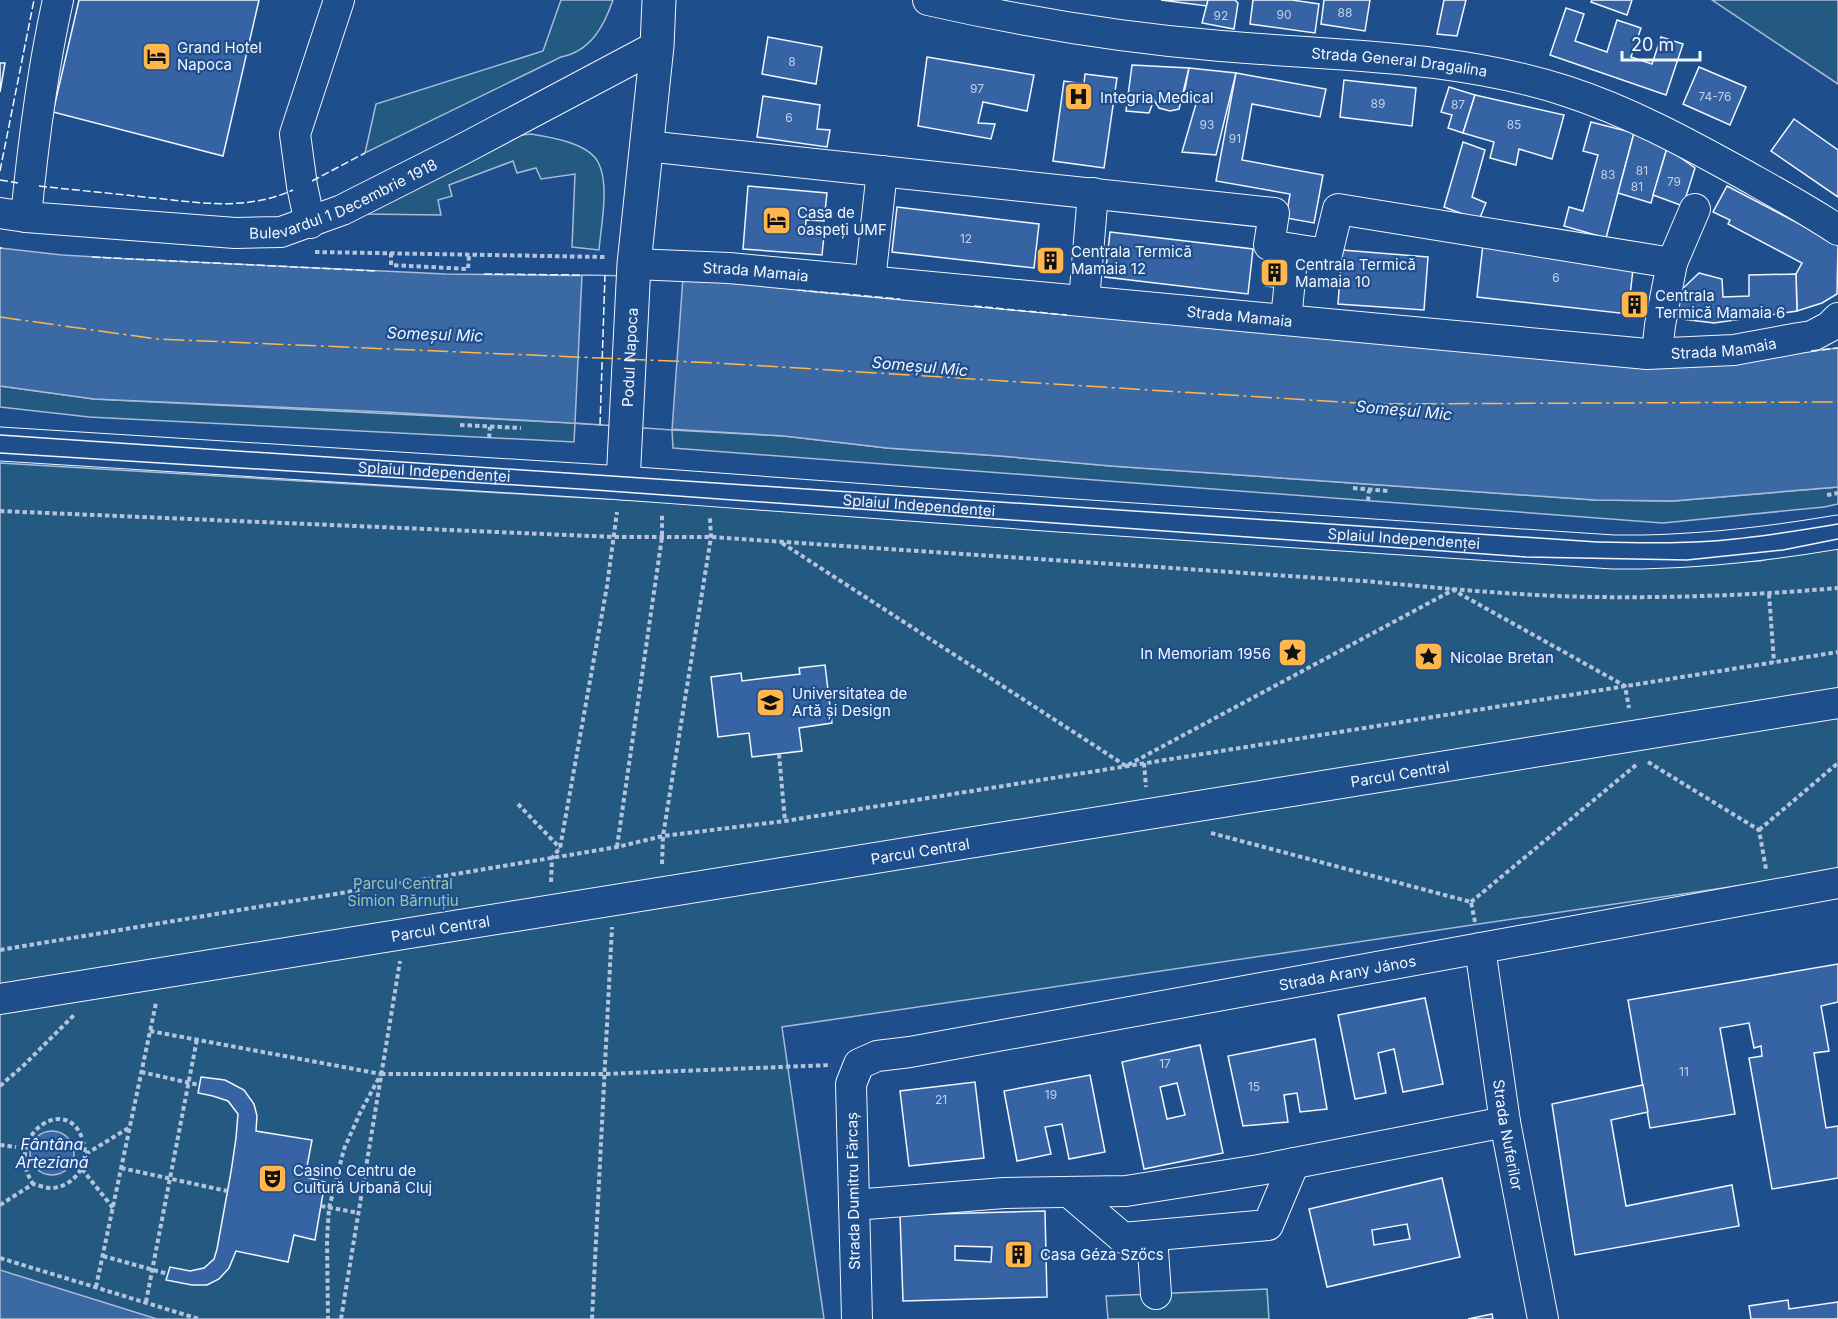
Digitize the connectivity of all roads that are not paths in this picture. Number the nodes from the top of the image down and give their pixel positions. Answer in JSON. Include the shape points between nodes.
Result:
{"nodes":[{"id":1,"x":58,"y":0,"type":"edge"},
{"id":2,"x":339,"y":0,"type":"edge"},
{"id":3,"x":659,"y":0,"type":"edge"},
{"id":4,"x":928,"y":0,"type":"edge"},
{"id":5,"x":657,"y":46,"type":"junction"},
{"id":6,"x":646,"y":146,"type":"junction"},
{"id":7,"x":882,"y":171,"type":"junction"},
{"id":8,"x":1093,"y":193,"type":"junction"},
{"id":9,"x":1695,"y":209,"type":"dead end"},
{"id":10,"x":13,"y":215,"type":"edge"},
{"id":11,"x":1838,"y":230,"type":"edge"},
{"id":12,"x":311,"y":237,"type":"junction"},
{"id":13,"x":1293,"y":249,"type":"junction"},
{"id":14,"x":1672,"y":263,"type":"junction"},
{"id":15,"x":624,"y":268,"type":"junction"},
{"id":16,"x":870,"y":281,"type":"junction"},
{"id":17,"x":1084,"y":301,"type":"junction"},
{"id":18,"x":1838,"y":318,"type":"edge"},
{"id":19,"x":1286,"y":320,"type":"junction"},
{"id":20,"x":1657,"y":353,"type":"junction"},
{"id":21,"x":0,"y":444,"type":"edge"},
{"id":22,"x":620,"y":497,"type":"junction"},
{"id":23,"x":1838,"y":532,"type":"edge"},
{"id":24,"x":1838,"y":703,"type":"edge"},
{"id":25,"x":1838,"y":883,"type":"edge"},
{"id":26,"x":1480,"y":948,"type":"junction"},
{"id":27,"x":0,"y":999,"type":"edge"},
{"id":28,"x":859,"y":1064,"type":"joint"},
{"id":29,"x":1505,"y":1122,"type":"junction"},
{"id":30,"x":1294,"y":1163,"type":"junction"},
{"id":31,"x":1068,"y":1192,"type":"junction"},
{"id":32,"x":854,"y":1205,"type":"junction"},
{"id":33,"x":1152,"y":1236,"type":"junction"},
{"id":34,"x":1156,"y":1294,"type":"dead end"},
{"id":35,"x":857,"y":1319,"type":"edge"},
{"id":36,"x":1543,"y":1319,"type":"edge"}],
"edges":[{"from":1,"to":10,"type":"street","via":[[34,143]]},
{"from":2,"to":12,"type":"street","via":[[296,134]]},
{"from":3,"to":5,"type":"main road","name":"Podul Napoca"},
{"from":4,"to":11,"type":"street","name":"Strada General Dragalina","via":[[1142,39],[1409,60],[1521,79],[1566,91],[1660,130]]},
{"from":5,"to":6,"type":"main road","name":"Podul Napoca"},
{"from":5,"to":12,"type":"street","name":"Bulevardul 1 Decembrie 1918","via":[[342,210]]},
{"from":6,"to":7,"type":"street"},
{"from":6,"to":15,"type":"main road","name":"Podul Napoca"},
{"from":7,"to":8,"type":"street"},
{"from":7,"to":16,"type":"street"},
{"from":8,"to":13,"type":"street","via":[[1274,213],[1269,245]]},
{"from":8,"to":17,"type":"street"},
{"from":9,"to":14,"type":"street"},
{"from":10,"to":12,"type":"street","name":"Bulevardul 1 Decembrie 1918"},
{"from":13,"to":14,"type":"street","via":[[1328,254],[1338,209]]},
{"from":13,"to":19,"type":"street"},
{"from":14,"to":20,"type":"street"},
{"from":15,"to":16,"type":"street","name":"Strada Mamaia","via":[[729,268]]},
{"from":15,"to":22,"type":"main road","name":"Podul Napoca","via":[[626,431]]},
{"from":16,"to":17,"type":"street","name":"Strada Mamaia"},
{"from":17,"to":19,"type":"street","name":"Strada Mamaia"},
{"from":18,"to":20,"type":"street","name":"Strada Mamaia","via":[[1812,336],[1734,350]]},
{"from":19,"to":20,"type":"street","name":"Strada Mamaia"},
{"from":21,"to":22,"type":"main road","name":"Splaiul Independenței"},
{"from":22,"to":23,"type":"main road","name":"Splaiul Independenței","via":[[1059,515],[1613,552],[1719,549]]},
{"from":24,"to":27,"type":"street","name":"Parcul Central"},
{"from":25,"to":26,"type":"street","name":"Strada Arany János"},
{"from":26,"to":28,"type":"street","name":"Strada Arany János","via":[[877,1056]]},
{"from":26,"to":29,"type":"street","name":"Strada Nuferilor"},
{"from":28,"to":32,"type":"street","name":"Strada Dumitru Fărcaș","via":[[851,1084]]},
{"from":29,"to":30,"type":"street"},
{"from":29,"to":36,"type":"street","name":"Strada Nuferilor"},
{"from":30,"to":31,"type":"street","via":[[1126,1191]]},
{"from":30,"to":33,"type":"street","via":[[1268,1225]]},
{"from":31,"to":32,"type":"street"},
{"from":31,"to":33,"type":"street","via":[[1123,1238]]},
{"from":32,"to":35,"type":"street","name":"Strada Dumitru Fărcaș"},
{"from":33,"to":34,"type":"street"}]}
